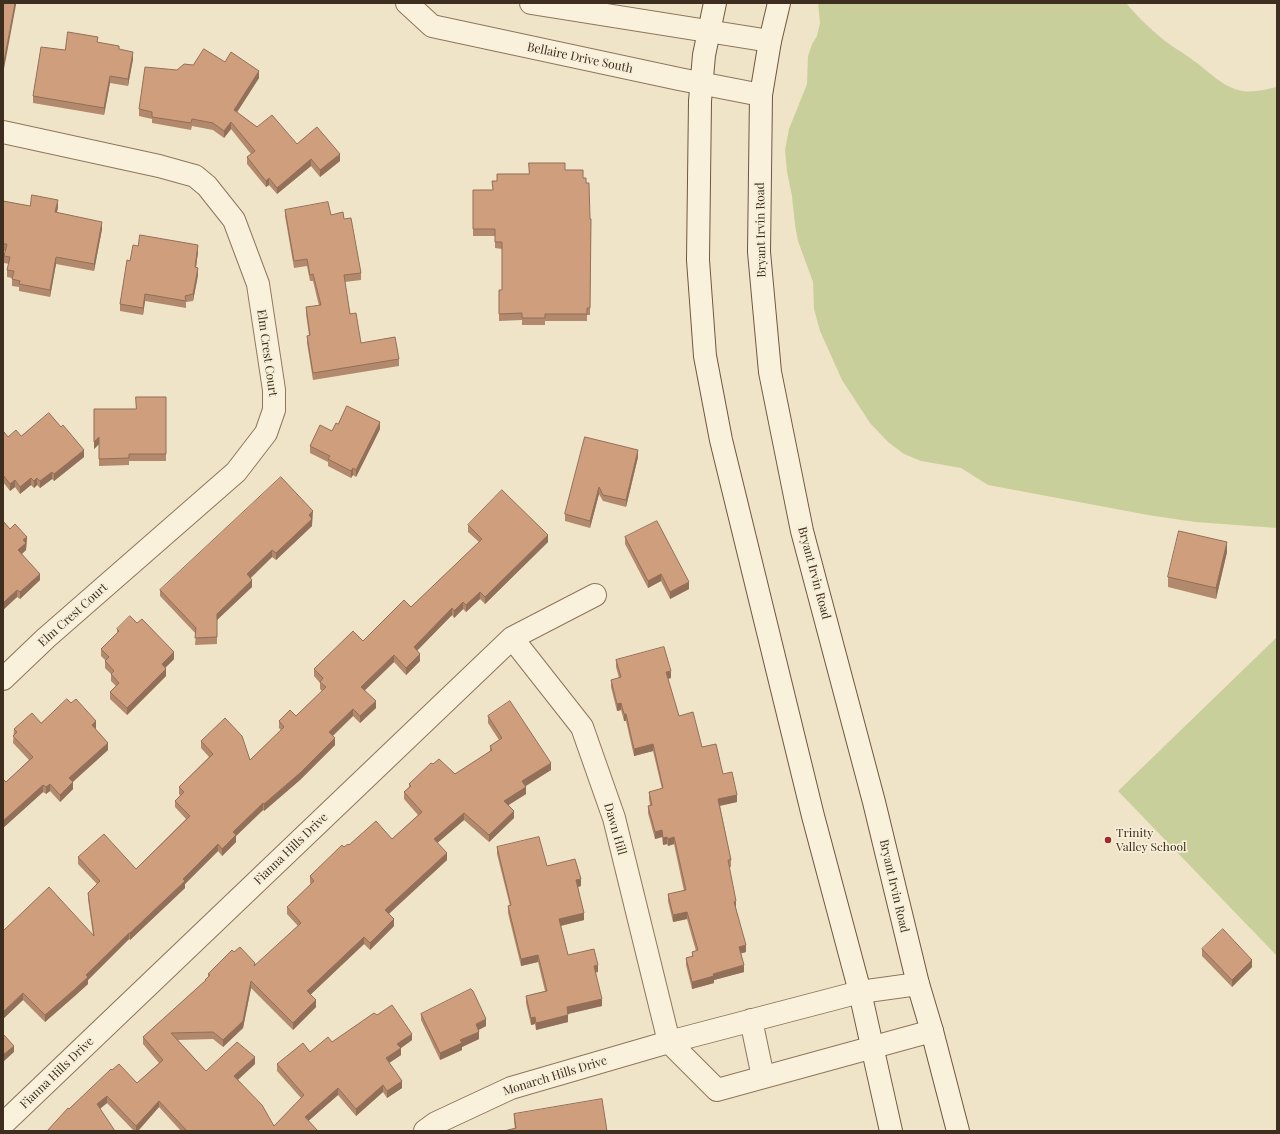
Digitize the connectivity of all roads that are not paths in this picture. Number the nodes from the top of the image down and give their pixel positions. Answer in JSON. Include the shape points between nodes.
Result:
{"nodes":[{"id":1,"x":407,"y":3,"type":"edge"},
{"id":2,"x":531,"y":3,"type":"edge"},
{"id":3,"x":715,"y":3,"type":"edge"},
{"id":4,"x":779,"y":3,"type":"edge"},
{"id":5,"x":708,"y":30,"type":"junction"},
{"id":6,"x":770,"y":41,"type":"junction"},
{"id":7,"x":701,"y":84,"type":"junction"},
{"id":8,"x":761,"y":95,"type":"junction"},
{"id":9,"x":3,"y":132,"type":"edge"},
{"id":10,"x":595,"y":595,"type":"dead end"},
{"id":11,"x":512,"y":638,"type":"junction"},
{"id":12,"x":3,"y":679,"type":"edge"},
{"id":13,"x":918,"y":984,"type":"junction"},
{"id":14,"x":860,"y":992,"type":"junction"},
{"id":15,"x":751,"y":1020,"type":"junction"},
{"id":16,"x":932,"y":1031,"type":"junction"},
{"id":17,"x":669,"y":1042,"type":"junction"},
{"id":18,"x":872,"y":1047,"type":"junction"},
{"id":19,"x":763,"y":1077,"type":"junction"},
{"id":20,"x":3,"y":1124,"type":"edge"},
{"id":21,"x":434,"y":1128,"type":"edge"},
{"id":22,"x":891,"y":1131,"type":"edge"},
{"id":23,"x":958,"y":1131,"type":"edge"}],
"edges":[{"from":1,"to":7,"type":"street","name":"Bellaire Drive South","via":[[432,26]]},
{"from":2,"to":5,"type":"street"},
{"from":3,"to":5,"type":"street"},
{"from":4,"to":6,"type":"street","name":"Bryant Irvin Road"},
{"from":5,"to":6,"type":"street"},
{"from":5,"to":7,"type":"street"},
{"from":6,"to":8,"type":"street","name":"Bryant Irvin Road"},
{"from":7,"to":8,"type":"street","name":"Bellaire Drive South"},
{"from":7,"to":14,"type":"street","via":[[698,260],[705,356],[721,440],[811,808]]},
{"from":8,"to":13,"type":"street","name":"Bryant Irvin Road","via":[[759,252],[770,372],[802,531],[874,802]]},
{"from":9,"to":12,"type":"street","name":"Elm Crest Court","via":[[159,166],[195,176],[207,186],[234,220],[258,284],[274,390],[274,410],[266,433],[236,472],[46,638]]},
{"from":10,"to":11,"type":"street","name":"Fianna Hills Drive"},
{"from":11,"to":17,"type":"street","name":"Dawn Hill","via":[[582,727],[614,818]]},
{"from":11,"to":20,"type":"street","name":"Fianna Hills Drive"},
{"from":13,"to":14,"type":"street","name":"Monarch Hills Drive"},
{"from":13,"to":16,"type":"street","name":"Bryant Irvin Road"},
{"from":14,"to":15,"type":"street","name":"Monarch Hills Drive"},
{"from":14,"to":18,"type":"street"},
{"from":15,"to":17,"type":"street","name":"Monarch Hills Drive"},
{"from":15,"to":19,"type":"street"},
{"from":16,"to":18,"type":"street"},
{"from":16,"to":23,"type":"street","name":"Bryant Irvin Road"},
{"from":17,"to":19,"type":"street","via":[[717,1090]]},
{"from":17,"to":21,"type":"street","name":"Monarch Hills Drive","via":[[511,1088]]},
{"from":18,"to":19,"type":"street"},
{"from":18,"to":22,"type":"street"}]}
